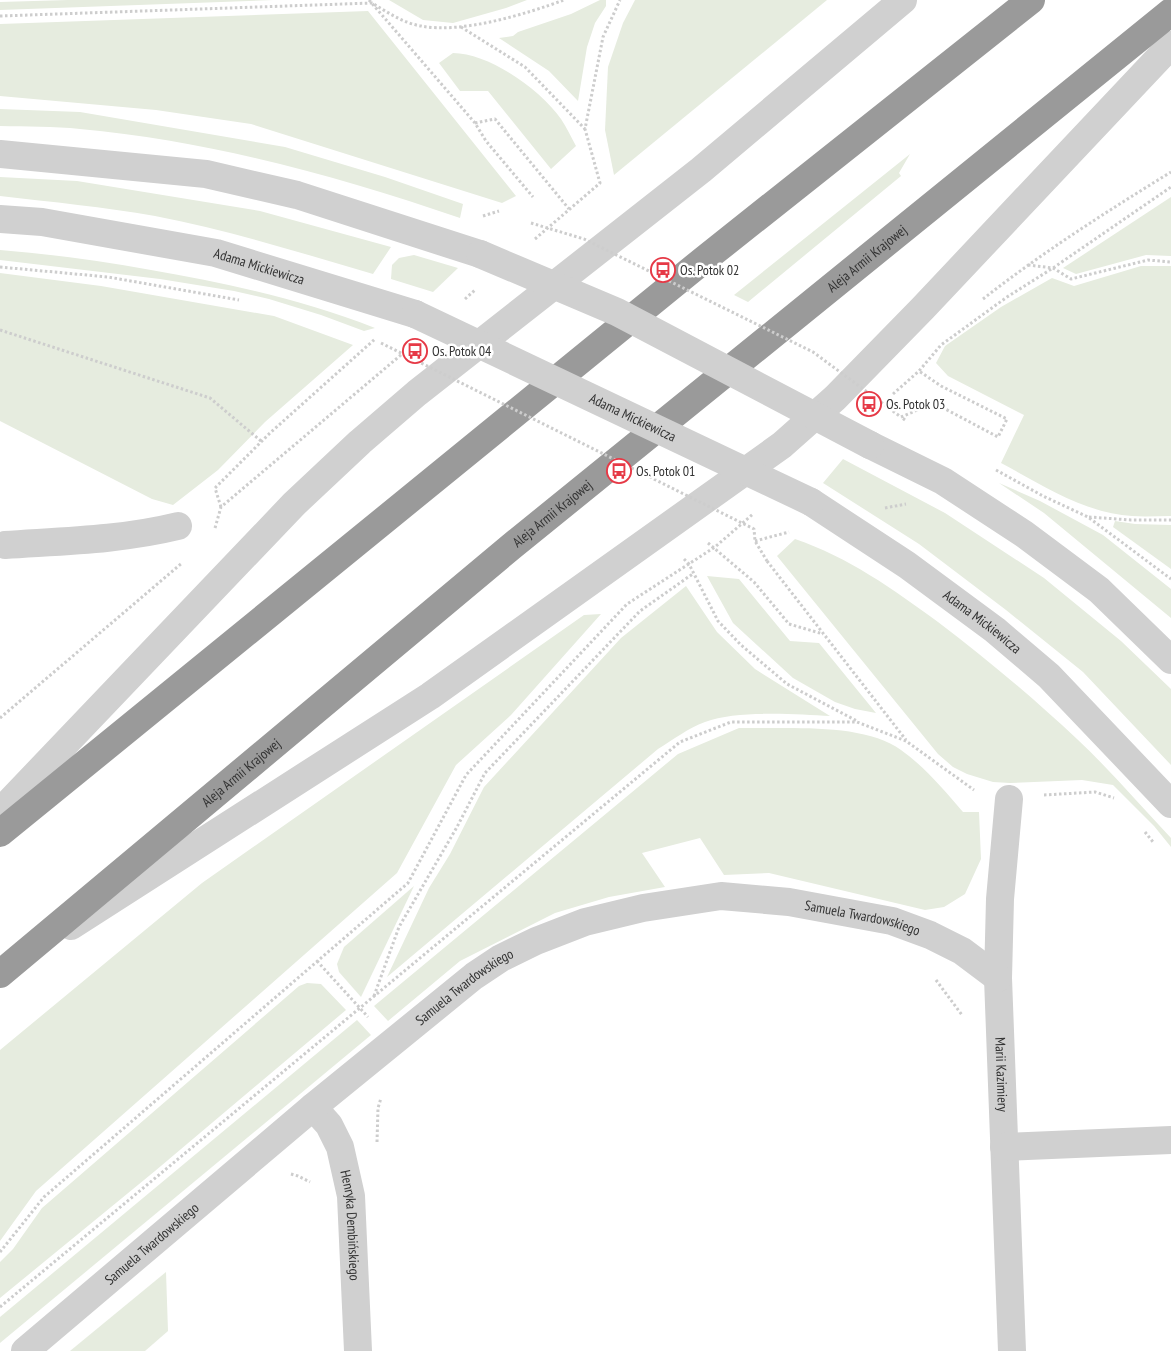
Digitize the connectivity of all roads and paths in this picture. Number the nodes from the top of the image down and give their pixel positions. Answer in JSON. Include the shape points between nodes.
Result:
{"nodes":[{"id":1,"x":564,"y":0,"type":"edge"},
{"id":2,"x":620,"y":0,"type":"edge"},
{"id":3,"x":903,"y":0,"type":"edge"},
{"id":4,"x":1031,"y":0,"type":"edge"},
{"id":5,"x":370,"y":2,"type":"edge"},
{"id":6,"x":1171,"y":12,"type":"edge"},
{"id":7,"x":0,"y":16,"type":"edge"},
{"id":8,"x":462,"y":27,"type":"junction"},
{"id":9,"x":1171,"y":45,"type":"edge"},
{"id":10,"x":474,"y":123,"type":"junction"},
{"id":11,"x":585,"y":129,"type":"junction"},
{"id":12,"x":0,"y":154,"type":"edge"},
{"id":13,"x":1171,"y":172,"type":"edge"},
{"id":14,"x":1171,"y":186,"type":"edge"},
{"id":15,"x":533,"y":197,"type":"dead end"},
{"id":16,"x":569,"y":209,"type":"junction"},
{"id":17,"x":0,"y":219,"type":"edge"},
{"id":18,"x":531,"y":223,"type":"dead end"},
{"id":19,"x":532,"y":240,"type":"dead end"},
{"id":20,"x":1171,"y":262,"type":"edge"},
{"id":21,"x":1027,"y":265,"type":"junction"},
{"id":22,"x":0,"y":267,"type":"edge"},
{"id":23,"x":1053,"y":268,"type":"junction"},
{"id":24,"x":482,"y":285,"type":"dead end"},
{"id":25,"x":248,"y":301,"type":"dead end"},
{"id":26,"x":981,"y":301,"type":"dead end"},
{"id":27,"x":460,"y":304,"type":"dead end"},
{"id":28,"x":0,"y":330,"type":"edge"},
{"id":29,"x":366,"y":337,"type":"dead end"},
{"id":30,"x":375,"y":340,"type":"junction"},
{"id":31,"x":409,"y":349,"type":"dead end"},
{"id":32,"x":912,"y":371,"type":"dead end"},
{"id":33,"x":919,"y":371,"type":"junction"},
{"id":34,"x":873,"y":391,"type":"dead end"},
{"id":35,"x":890,"y":396,"type":"dead end"},
{"id":36,"x":866,"y":397,"type":"dead end"},
{"id":37,"x":883,"y":402,"type":"dead end"},
{"id":38,"x":876,"y":409,"type":"dead end"},
{"id":39,"x":901,"y":418,"type":"junction"},
{"id":40,"x":910,"y":422,"type":"dead end"},
{"id":41,"x":261,"y":442,"type":"junction"},
{"id":42,"x":993,"y":468,"type":"dead end"},
{"id":43,"x":221,"y":507,"type":"junction"},
{"id":44,"x":758,"y":509,"type":"dead end"},
{"id":45,"x":729,"y":513,"type":"dead end"},
{"id":46,"x":1088,"y":517,"type":"junction"},
{"id":47,"x":722,"y":520,"type":"dead end"},
{"id":48,"x":1171,"y":520,"type":"edge"},
{"id":49,"x":178,"y":526,"type":"dead end"},
{"id":50,"x":214,"y":529,"type":"dead end"},
{"id":51,"x":707,"y":542,"type":"dead end"},
{"id":52,"x":2,"y":545,"type":"edge"},
{"id":53,"x":715,"y":547,"type":"junction"},
{"id":54,"x":678,"y":553,"type":"dead end"},
{"id":55,"x":189,"y":556,"type":"dead end"},
{"id":56,"x":689,"y":564,"type":"junction"},
{"id":57,"x":694,"y":573,"type":"junction"},
{"id":58,"x":1171,"y":579,"type":"edge"},
{"id":59,"x":824,"y":634,"type":"junction"},
{"id":60,"x":1171,"y":660,"type":"edge"},
{"id":61,"x":0,"y":718,"type":"edge"},
{"id":62,"x":857,"y":722,"type":"dead end"},
{"id":63,"x":906,"y":741,"type":"dead end"},
{"id":64,"x":1009,"y":798,"type":"dead end"},
{"id":65,"x":1171,"y":804,"type":"edge"},
{"id":66,"x":0,"y":812,"type":"edge"},
{"id":67,"x":0,"y":833,"type":"edge"},
{"id":68,"x":318,"y":961,"type":"junction"},
{"id":69,"x":5,"y":970,"type":"edge"},
{"id":70,"x":933,"y":976,"type":"dead end"},
{"id":71,"x":998,"y":978,"type":"junction"},
{"id":72,"x":374,"y":996,"type":"dead end"},
{"id":73,"x":966,"y":1020,"type":"dead end"},
{"id":74,"x":392,"y":1043,"type":"junction"},
{"id":75,"x":382,"y":1095,"type":"dead end"},
{"id":76,"x":313,"y":1107,"type":"junction"},
{"id":77,"x":1171,"y":1140,"type":"edge"},
{"id":78,"x":377,"y":1145,"type":"dead end"},
{"id":79,"x":1004,"y":1147,"type":"junction"},
{"id":80,"x":290,"y":1174,"type":"dead end"},
{"id":81,"x":313,"y":1184,"type":"dead end"},
{"id":82,"x":0,"y":1252,"type":"edge"},
{"id":83,"x":25,"y":1351,"type":"edge"},
{"id":84,"x":358,"y":1351,"type":"edge"},
{"id":85,"x":1012,"y":1351,"type":"edge"}],
"edges":[{"from":1,"to":8,"type":"path","via":[[535,11]]},
{"from":2,"to":11,"type":"path","via":[[603,37]]},
{"from":3,"to":66,"type":"street","via":[[701,170],[417,393],[360,442],[294,504]]},
{"from":4,"to":67,"type":"highway","via":[[698,264]]},
{"from":5,"to":7,"type":"path"},
{"from":5,"to":8,"type":"path","via":[[398,18],[421,26]]},
{"from":5,"to":10,"type":"path"},
{"from":6,"to":69,"type":"highway","name":"Aleja Armii Krajowej","via":[[520,540]]},
{"from":8,"to":11,"type":"path","via":[[525,66]]},
{"from":9,"to":69,"type":"street","name":"Aleja Armii Krajowej","via":[[923,308],[835,398],[782,445],[430,696]]},
{"from":10,"to":15,"type":"path"},
{"from":10,"to":16,"type":"path","via":[[495,119]]},
{"from":11,"to":16,"type":"path","via":[[600,183]]},
{"from":12,"to":60,"type":"street","bridge":true,"via":[[206,174],[297,195],[480,254],[617,312],[943,481],[1024,534],[1099,590]]},
{"from":13,"to":21,"type":"path"},
{"from":14,"to":23,"type":"path"},
{"from":16,"to":19,"type":"path"},
{"from":17,"to":65,"type":"street","name":"Adama Mickiewicza","bridge":true,"via":[[42,222],[216,253],[415,314],[811,502],[907,565],[995,630],[1049,676]]},
{"from":18,"to":39,"type":"path","bridge":true,"via":[[584,239],[813,352]]},
{"from":20,"to":23,"type":"path","via":[[1148,260],[1070,279]]},
{"from":21,"to":23,"type":"path"},
{"from":21,"to":26,"type":"path"},
{"from":22,"to":25,"type":"path","via":[[108,277]]},
{"from":23,"to":33,"type":"path","via":[[941,345]]},
{"from":24,"to":27,"type":"path"},
{"from":28,"to":41,"type":"path","via":[[210,398]]},
{"from":29,"to":30,"type":"path"},
{"from":30,"to":41,"type":"path"},
{"from":30,"to":59,"type":"path","bridge":true,"via":[[754,529],[755,541],[767,561]]},
{"from":31,"to":43,"type":"path"},
{"from":32,"to":33,"type":"path"},
{"from":33,"to":35,"type":"path"},
{"from":33,"to":39,"type":"path","via":[[941,386],[1007,419],[998,437],[934,403]]},
{"from":34,"to":36,"type":"path"},
{"from":37,"to":38,"type":"path"},
{"from":39,"to":40,"type":"path"},
{"from":41,"to":43,"type":"path","via":[[215,488]]},
{"from":42,"to":46,"type":"path"},
{"from":43,"to":50,"type":"path"},
{"from":44,"to":53,"type":"path"},
{"from":45,"to":47,"type":"path"},
{"from":46,"to":48,"type":"path"},
{"from":46,"to":58,"type":"path"},
{"from":49,"to":52,"type":"street","via":[[109,538]]},
{"from":51,"to":53,"type":"path"},
{"from":53,"to":56,"type":"path"},
{"from":53,"to":59,"type":"path","via":[[754,582],[789,624]]},
{"from":54,"to":56,"type":"path"},
{"from":55,"to":61,"type":"path"},
{"from":56,"to":57,"type":"path"},
{"from":56,"to":68,"type":"path","via":[[627,604],[466,774],[408,883]]},
{"from":57,"to":62,"type":"path","via":[[718,621],[741,645],[787,684]]},
{"from":57,"to":72,"type":"path","via":[[640,611],[485,773],[399,927]]},
{"from":59,"to":63,"type":"path"},
{"from":64,"to":71,"type":"street","name":"Marii Kazimiery","via":[[1000,899]]},
{"from":68,"to":74,"type":"path"},
{"from":68,"to":82,"type":"path","via":[[44,1198]]},
{"from":70,"to":73,"type":"path"},
{"from":71,"to":74,"type":"street","name":"Samuela Twardowskiego","via":[[962,951],[930,935],[892,922],[789,902],[721,896],[643,908],[585,922],[536,941],[474,976]]},
{"from":71,"to":79,"type":"street","name":"Marii Kazimiery"},
{"from":74,"to":76,"type":"street","name":"Samuela Twardowskiego"},
{"from":75,"to":78,"type":"path","via":[[378,1108]]},
{"from":76,"to":83,"type":"street","name":"Samuela Twardowskiego"},
{"from":76,"to":84,"type":"street","name":"Henryka Dembińskiego","via":[[329,1125],[340,1147],[351,1196]]},
{"from":77,"to":79,"type":"street"},
{"from":79,"to":85,"type":"street","name":"Marii Kazimiery"},
{"from":80,"to":81,"type":"path"}]}
